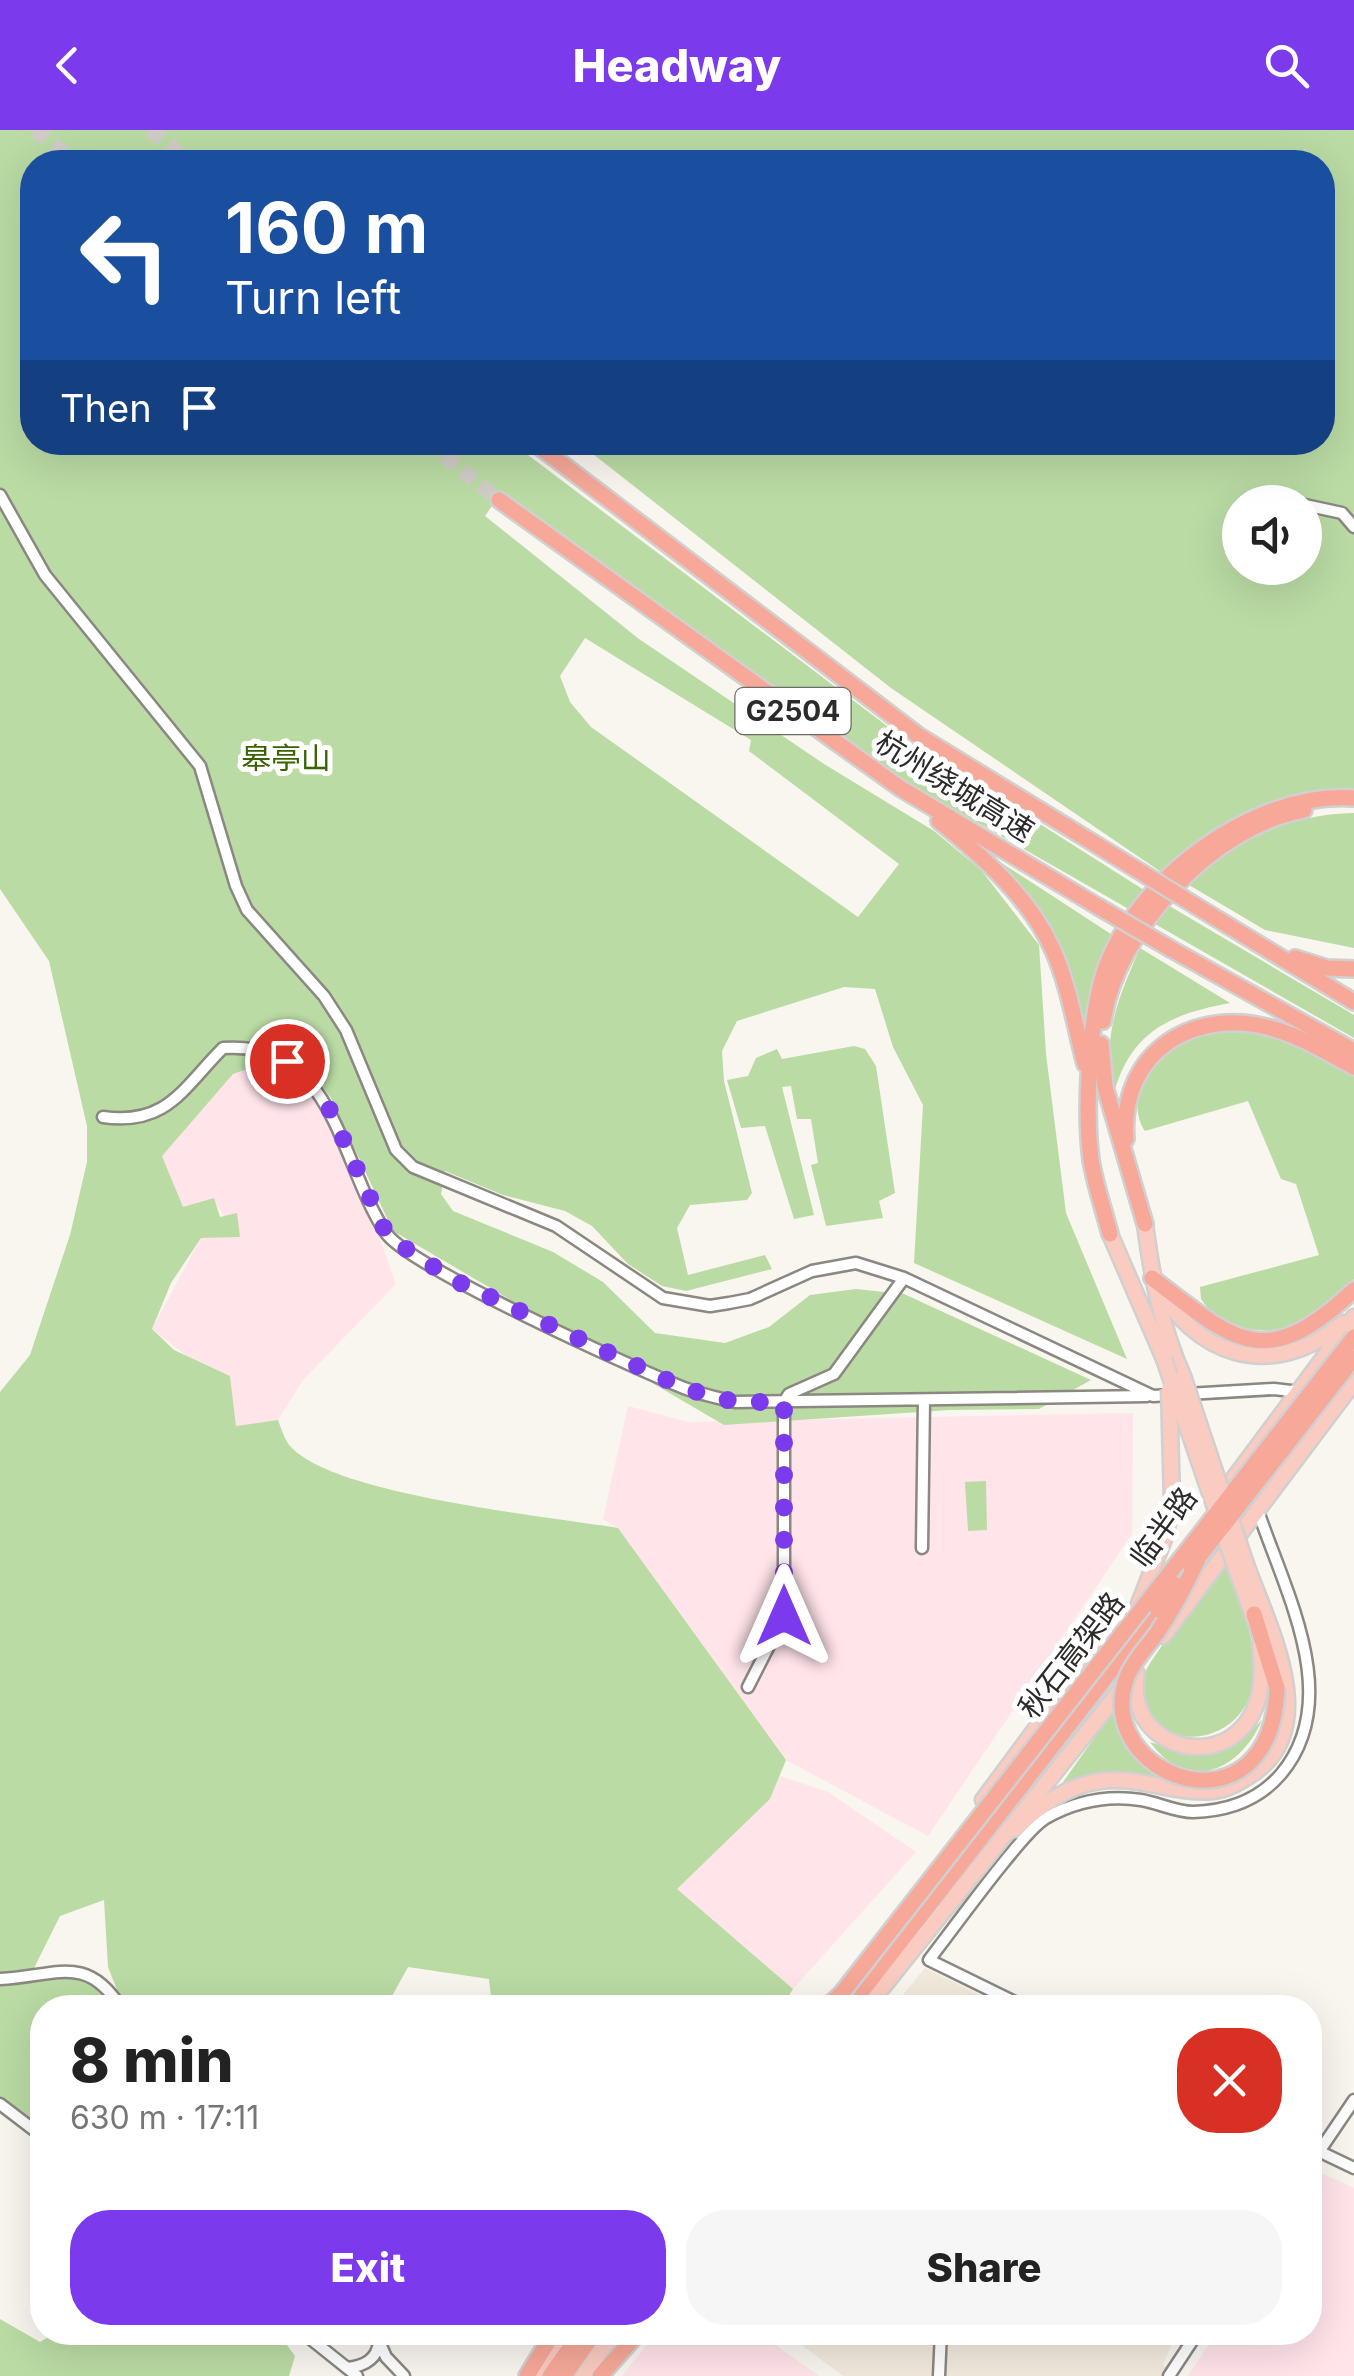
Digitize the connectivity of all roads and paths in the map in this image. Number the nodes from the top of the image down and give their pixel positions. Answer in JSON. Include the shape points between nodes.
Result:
{"nodes":[{"id":1,"x":550,"y":455,"type":"edge"},
{"id":2,"x":0,"y":495,"type":"edge"},
{"id":3,"x":499,"y":500,"type":"tunnel mouth"},
{"id":4,"x":1322,"y":509,"type":"edge"},
{"id":5,"x":1354,"y":527,"type":"edge"},
{"id":6,"x":900,"y":788,"type":"junction"},
{"id":7,"x":1354,"y":798,"type":"edge"},
{"id":8,"x":1354,"y":807,"type":"edge"},
{"id":9,"x":1246,"y":937,"type":"junction"},
{"id":10,"x":1354,"y":970,"type":"edge"},
{"id":11,"x":1354,"y":1002,"type":"edge"},
{"id":12,"x":1354,"y":1051,"type":"edge"},
{"id":13,"x":1354,"y":1066,"type":"edge"},
{"id":14,"x":1092,"y":1087,"type":"junction"},
{"id":15,"x":104,"y":1117,"type":"dead end"},
{"id":16,"x":1130,"y":1168,"type":"junction"},
{"id":17,"x":1145,"y":1224,"type":"joint"},
{"id":18,"x":1110,"y":1234,"type":"joint"},
{"id":19,"x":904,"y":1278,"type":"junction"},
{"id":20,"x":1152,"y":1278,"type":"junction"},
{"id":21,"x":1354,"y":1290,"type":"edge"},
{"id":22,"x":1354,"y":1314,"type":"edge"},
{"id":23,"x":1354,"y":1338,"type":"edge"},
{"id":24,"x":1354,"y":1358,"type":"edge"},
{"id":25,"x":1164,"y":1359,"type":"junction"},
{"id":26,"x":1354,"y":1382,"type":"edge"},
{"id":27,"x":1297,"y":1390,"type":"junction"},
{"id":28,"x":1153,"y":1396,"type":"junction"},
{"id":29,"x":924,"y":1400,"type":"junction"},
{"id":30,"x":784,"y":1402,"type":"junction"},
{"id":31,"x":1332,"y":1408,"type":"junction"},
{"id":32,"x":1257,"y":1507,"type":"junction"},
{"id":33,"x":922,"y":1548,"type":"dead end"},
{"id":34,"x":1198,"y":1559,"type":"junction"},
{"id":35,"x":1242,"y":1568,"type":"junction"},
{"id":36,"x":1137,"y":1610,"type":"junction"},
{"id":37,"x":1254,"y":1614,"type":"junction"},
{"id":38,"x":1138,"y":1670,"type":"junction"},
{"id":39,"x":748,"y":1688,"type":"dead end"},
{"id":40,"x":974,"y":1867,"type":"junction"},
{"id":41,"x":901,"y":1942,"type":"junction"},
{"id":42,"x":0,"y":1980,"type":"edge"},
{"id":43,"x":113,"y":1995,"type":"edge"},
{"id":44,"x":843,"y":1995,"type":"edge"},
{"id":45,"x":844,"y":1995,"type":"edge"},
{"id":46,"x":846,"y":1995,"type":"edge"},
{"id":47,"x":871,"y":1995,"type":"edge"},
{"id":48,"x":872,"y":1995,"type":"edge"},
{"id":49,"x":1001,"y":1995,"type":"edge"},
{"id":50,"x":1354,"y":2100,"type":"edge"},
{"id":51,"x":0,"y":2104,"type":"edge"},
{"id":52,"x":30,"y":2127,"type":"edge"},
{"id":53,"x":1322,"y":2140,"type":"edge"},
{"id":54,"x":1322,"y":2152,"type":"edge"},
{"id":55,"x":1354,"y":2168,"type":"edge"},
{"id":56,"x":318,"y":2345,"type":"edge"},
{"id":57,"x":376,"y":2345,"type":"edge"},
{"id":58,"x":383,"y":2345,"type":"edge"},
{"id":59,"x":546,"y":2345,"type":"edge"},
{"id":60,"x":560,"y":2345,"type":"edge"},
{"id":61,"x":572,"y":2345,"type":"edge"},
{"id":62,"x":586,"y":2345,"type":"edge"},
{"id":63,"x":606,"y":2345,"type":"edge"},
{"id":64,"x":627,"y":2345,"type":"edge"},
{"id":65,"x":941,"y":2345,"type":"edge"},
{"id":66,"x":1189,"y":2345,"type":"edge"},
{"id":67,"x":347,"y":2368,"type":"junction"},
{"id":68,"x":357,"y":2376,"type":"edge"},
{"id":69,"x":404,"y":2376,"type":"edge"},
{"id":70,"x":527,"y":2376,"type":"edge"},
{"id":71,"x":538,"y":2376,"type":"edge"},
{"id":72,"x":550,"y":2376,"type":"edge"},
{"id":73,"x":564,"y":2376,"type":"edge"},
{"id":74,"x":582,"y":2376,"type":"edge"},
{"id":75,"x":600,"y":2376,"type":"edge"},
{"id":76,"x":940,"y":2376,"type":"edge"},
{"id":77,"x":1169,"y":2376,"type":"edge"}],
"edges":[{"from":1,"to":9,"type":"highway","name":"杭州绕城高速","number":"G2504","bridge":true,"via":[[919,736]]},
{"from":2,"to":19,"type":"street","via":[[46,575],[200,766],[248,910],[346,1030],[396,1150],[413,1167],[556,1226],[638,1284],[687,1304],[750,1299],[812,1271],[856,1263]]},
{"from":3,"to":6,"type":"highway","name":"杭州绕城高速","number":"G2504"},
{"from":4,"to":5,"type":"street","via":[[1342,513]]},
{"from":6,"to":12,"type":"highway","name":"杭州绕城高速","number":"G2504","bridge":true},
{"from":6,"to":14,"type":"highway","via":[[970,847],[1032,914],[1066,984]]},
{"from":7,"to":14,"type":"highway","via":[[1303,799],[1250,818],[1207,843],[1156,892],[1120,942],[1099,988]]},
{"from":8,"to":16,"type":"highway","via":[[1294,812],[1226,842],[1154,910],[1130,947],[1105,1010],[1100,1051]]},
{"from":9,"to":10,"type":"highway","via":[[1315,965]]},
{"from":9,"to":11,"type":"highway","name":"杭州绕城高速","number":"G2504"},
{"from":13,"to":16,"type":"highway","via":[[1273,1028],[1221,1026],[1174,1038],[1143,1066],[1124,1104]]},
{"from":14,"to":18,"type":"highway","via":[[1091,1160]]},
{"from":15,"to":30,"type":"street","via":[[132,1121],[167,1108],[224,1048],[278,1054],[328,1106],[388,1237],[454,1280],[686,1389],[735,1402]]},
{"from":16,"to":17,"type":"highway"},
{"from":17,"to":20,"type":"main road"},
{"from":18,"to":25,"type":"main road"},
{"from":19,"to":28,"type":"street"},
{"from":19,"to":30,"type":"street","via":[[834,1374],[788,1394]]},
{"from":20,"to":21,"type":"highway","via":[[1231,1337],[1271,1342],[1315,1326]]},
{"from":20,"to":22,"type":"main road","via":[[1180,1322],[1224,1351],[1270,1357],[1312,1345]]},
{"from":20,"to":35,"type":"main road","bridge":true},
{"from":22,"to":27,"type":"main road","name":"临半路"},
{"from":23,"to":45,"type":"highway","name":"秋石高架路","bridge":true},
{"from":24,"to":34,"type":"highway","name":"秋石高架路","bridge":true},
{"from":25,"to":35,"type":"main road","bridge":true},
{"from":25,"to":36,"type":"main road","bridge":true,"via":[[1172,1502]]},
{"from":26,"to":31,"type":"main road"},
{"from":27,"to":28,"type":"street"},
{"from":27,"to":31,"type":"street"},
{"from":27,"to":36,"type":"main road","name":"临半路"},
{"from":28,"to":29,"type":"street"},
{"from":29,"to":30,"type":"street"},
{"from":29,"to":33,"type":"street"},
{"from":30,"to":39,"type":"street","via":[[784,1616]]},
{"from":31,"to":32,"type":"main road"},
{"from":32,"to":38,"type":"main road"},
{"from":32,"to":49,"type":"street","via":[[1308,1664],[1312,1710],[1298,1754],[1270,1787],[1233,1809],[1188,1812],[1140,1800],[1089,1799],[1042,1820],[930,1960]]},
{"from":34,"to":37,"type":"highway","bridge":true,"via":[[1126,1678],[1123,1712],[1138,1748],[1173,1776],[1224,1777],[1265,1746],[1277,1688]]},
{"from":34,"to":41,"type":"highway","name":"秋石高架路","bridge":true},
{"from":35,"to":37,"type":"main road"},
{"from":35,"to":40,"type":"main road","via":[[1284,1674],[1285,1724],[1273,1756],[1246,1778],[1216,1790],[1120,1779],[1072,1787]]},
{"from":36,"to":44,"type":"main road","name":"临半路","via":[[1060,1696]]},
{"from":37,"to":38,"type":"main road","via":[[1262,1690],[1258,1708],[1234,1737],[1202,1746],[1169,1742],[1138,1705]]},
{"from":38,"to":40,"type":"main road"},
{"from":40,"to":48,"type":"main road"},
{"from":41,"to":46,"type":"highway","name":"秋石高架路"},
{"from":41,"to":47,"type":"highway"},
{"from":42,"to":43,"type":"street","via":[[83,1972]]},
{"from":50,"to":53,"type":"street"},
{"from":51,"to":52,"type":"street"},
{"from":54,"to":55,"type":"street"},
{"from":56,"to":67,"type":"street"},
{"from":57,"to":67,"type":"street","via":[[374,2356]]},
{"from":58,"to":69,"type":"street"},
{"from":59,"to":70,"type":"highway"},
{"from":60,"to":71,"type":"highway"},
{"from":61,"to":72,"type":"highway"},
{"from":62,"to":73,"type":"highway"},
{"from":63,"to":74,"type":"main road"},
{"from":64,"to":75,"type":"highway"},
{"from":65,"to":76,"type":"street"},
{"from":66,"to":77,"type":"street"},
{"from":67,"to":68,"type":"street"}]}
